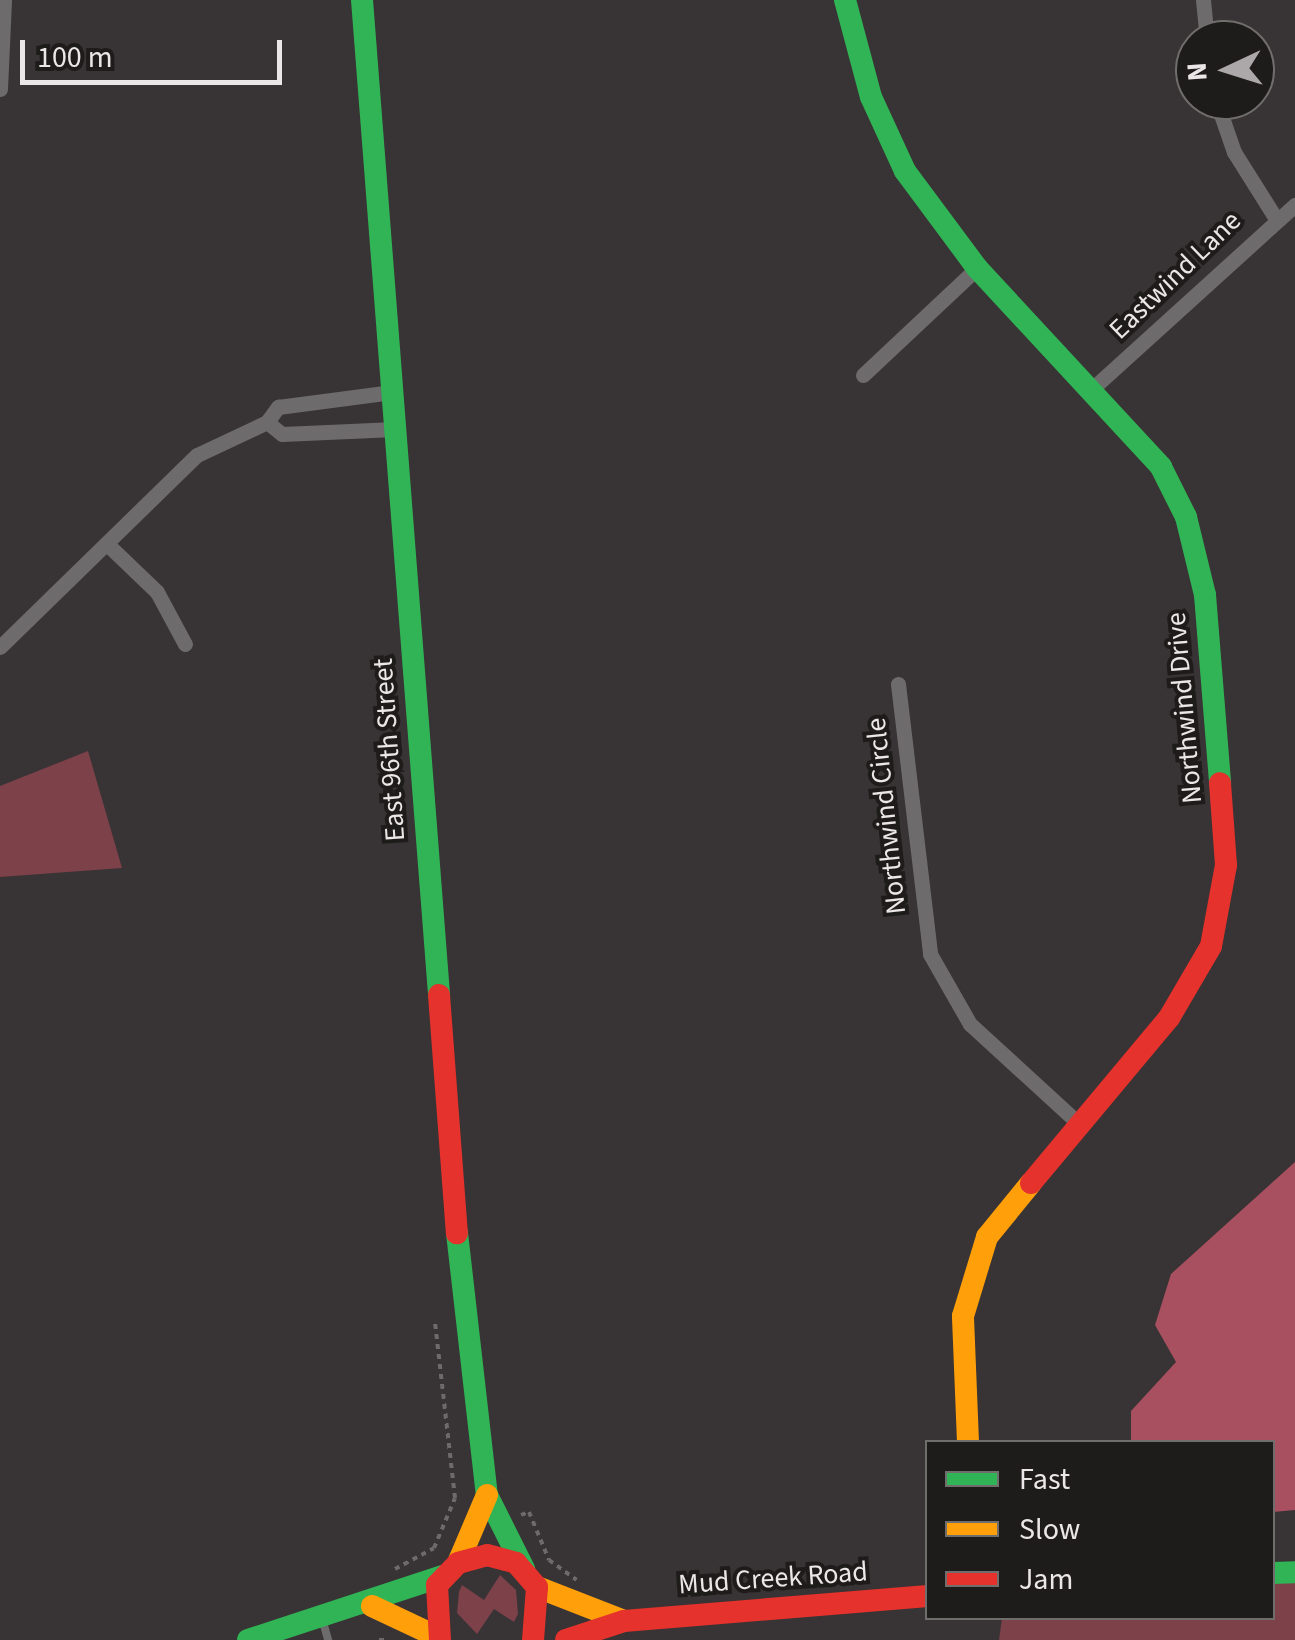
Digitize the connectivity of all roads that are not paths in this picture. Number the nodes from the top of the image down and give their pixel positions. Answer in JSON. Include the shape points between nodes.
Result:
{"nodes":[{"id":1,"x":4,"y":0,"type":"edge"},
{"id":2,"x":362,"y":0,"type":"edge"},
{"id":3,"x":845,"y":0,"type":"edge"},
{"id":4,"x":0,"y":89,"type":"edge"},
{"id":5,"x":1223,"y":120,"type":"edge"},
{"id":6,"x":1295,"y":204,"type":"edge"},
{"id":7,"x":1275,"y":217,"type":"junction"},
{"id":8,"x":977,"y":268,"type":"junction"},
{"id":9,"x":863,"y":374,"type":"dead end"},
{"id":10,"x":1093,"y":388,"type":"junction"},
{"id":11,"x":392,"y":392,"type":"junction"},
{"id":12,"x":267,"y":422,"type":"junction"},
{"id":13,"x":395,"y":429,"type":"junction"},
{"id":14,"x":107,"y":544,"type":"junction"},
{"id":15,"x":185,"y":644,"type":"dead end"},
{"id":16,"x":0,"y":647,"type":"edge"},
{"id":17,"x":898,"y":684,"type":"dead end"},
{"id":18,"x":1078,"y":1123,"type":"junction"},
{"id":19,"x":968,"y":1440,"type":"edge"},
{"id":20,"x":488,"y":1495,"type":"junction"},
{"id":21,"x":451,"y":1569,"type":"junction"},
{"id":22,"x":530,"y":1578,"type":"junction"},
{"id":23,"x":925,"y":1596,"type":"edge"},
{"id":24,"x":372,"y":1606,"type":"junction"},
{"id":25,"x":624,"y":1620,"type":"junction"},
{"id":26,"x":326,"y":1631,"type":"edge"},
{"id":27,"x":439,"y":1639,"type":"edge"},
{"id":28,"x":248,"y":1640,"type":"edge"},
{"id":29,"x":534,"y":1640,"type":"edge"},
{"id":30,"x":566,"y":1640,"type":"edge"}],
"edges":[{"from":1,"to":4,"type":"street"},
{"from":2,"to":11,"type":"main road","name":"East 96th Street"},
{"from":3,"to":8,"type":"main road","name":"Northwind Drive","via":[[883,127]]},
{"from":5,"to":7,"type":"street","via":[[1234,152]]},
{"from":6,"to":7,"type":"street","name":"Eastwind Lane"},
{"from":7,"to":10,"type":"street","name":"Eastwind Lane"},
{"from":8,"to":9,"type":"street"},
{"from":8,"to":10,"type":"main road","name":"Northwind Drive"},
{"from":10,"to":18,"type":"main road","name":"Northwind Drive","via":[[1167,478],[1196,548],[1226,865],[1194,984]]},
{"from":11,"to":12,"type":"street","via":[[278,408]]},
{"from":11,"to":13,"type":"main road","name":"East 96th Street"},
{"from":12,"to":13,"type":"street","via":[[282,434]]},
{"from":12,"to":14,"type":"street","via":[[197,455]]},
{"from":13,"to":20,"type":"main road","name":"East 96th Street","via":[[469,1384]]},
{"from":14,"to":15,"type":"street","via":[[158,592]]},
{"from":14,"to":16,"type":"street"},
{"from":17,"to":18,"type":"street","name":"Northwind Circle","via":[[930,954],[970,1024]]},
{"from":18,"to":19,"type":"main road","name":"Northwind Drive","via":[[1005,1208],[972,1272],[960,1341]]},
{"from":20,"to":21,"type":"main road"},
{"from":20,"to":22,"type":"main road","name":"East 96th Street"},
{"from":21,"to":22,"type":"main road","name":"Mud Creek Road","via":[[497,1556]]},
{"from":21,"to":24,"type":"main road","name":"Mud Creek Road","via":[[400,1586]]},
{"from":21,"to":27,"type":"main road","via":[[432,1606]]},
{"from":22,"to":25,"type":"main road","name":"Mud Creek Road"},
{"from":22,"to":29,"type":"main road"},
{"from":23,"to":25,"type":"main road","name":"Mud Creek Road"},
{"from":24,"to":26,"type":"main road","name":"Mud Creek Road"},
{"from":24,"to":27,"type":"main road"},
{"from":25,"to":30,"type":"main road","name":"Mud Creek Road"},
{"from":26,"to":28,"type":"main road","name":"Mud Creek Road"}]}
